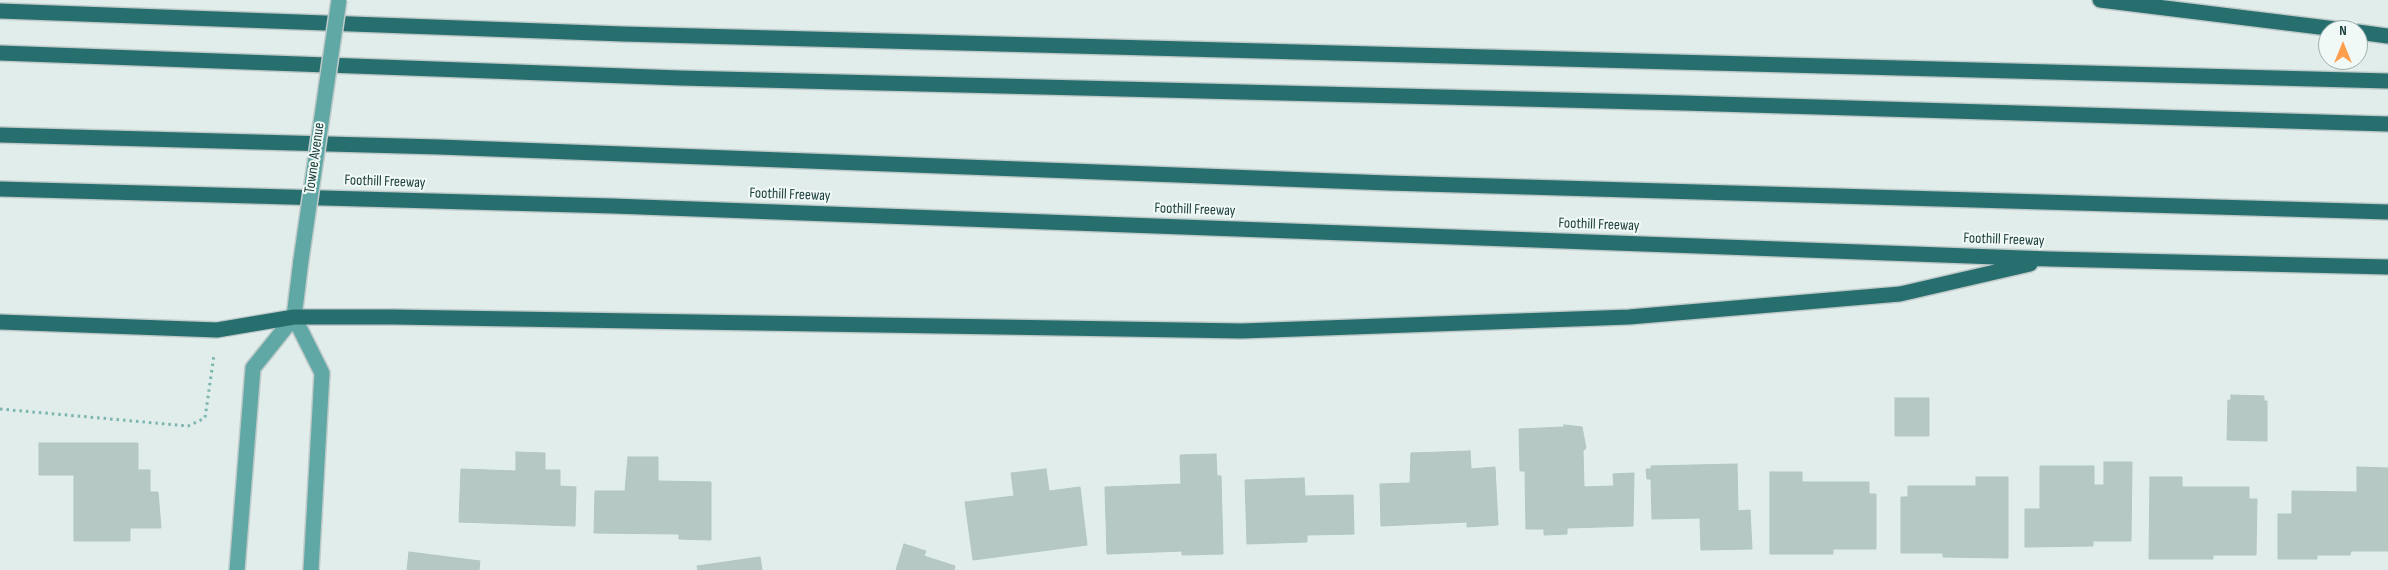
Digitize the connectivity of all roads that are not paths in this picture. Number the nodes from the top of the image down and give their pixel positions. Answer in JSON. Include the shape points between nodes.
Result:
{"nodes":[{"id":1,"x":338,"y":0,"type":"edge"},
{"id":2,"x":2100,"y":0,"type":"edge"},
{"id":3,"x":0,"y":11,"type":"edge"},
{"id":4,"x":2318,"y":27,"type":"edge"},
{"id":5,"x":2368,"y":33,"type":"edge"},
{"id":6,"x":2388,"y":36,"type":"edge"},
{"id":7,"x":0,"y":53,"type":"edge"},
{"id":8,"x":2388,"y":81,"type":"edge"},
{"id":9,"x":2388,"y":124,"type":"edge"},
{"id":10,"x":0,"y":135,"type":"edge"},
{"id":11,"x":0,"y":189,"type":"edge"},
{"id":12,"x":2388,"y":212,"type":"edge"},
{"id":13,"x":2050,"y":259,"type":"junction"},
{"id":14,"x":2388,"y":267,"type":"edge"},
{"id":15,"x":294,"y":317,"type":"junction"},
{"id":16,"x":0,"y":322,"type":"edge"},
{"id":17,"x":238,"y":570,"type":"edge"},
{"id":18,"x":312,"y":570,"type":"edge"}],
"edges":[{"from":1,"to":15,"type":"main road","name":"Towne Avenue","bridge":true},
{"from":2,"to":4,"type":"highway"},
{"from":3,"to":8,"type":"highway","via":[[653,35]]},
{"from":5,"to":6,"type":"highway"},
{"from":7,"to":9,"type":"highway","via":[[680,78],[1703,103]]},
{"from":10,"to":12,"type":"highway","via":[[439,147],[1388,183]]},
{"from":11,"to":13,"type":"highway","name":"Foothill Freeway","via":[[613,206]]},
{"from":13,"to":14,"type":"highway","name":"Foothill Freeway"},
{"from":13,"to":15,"type":"highway","via":[[1890,295],[1629,317],[1242,331]]},
{"from":15,"to":16,"type":"highway","via":[[217,330]]},
{"from":15,"to":17,"type":"main road","via":[[253,368]]},
{"from":15,"to":18,"type":"main road","via":[[322,373]]}]}
